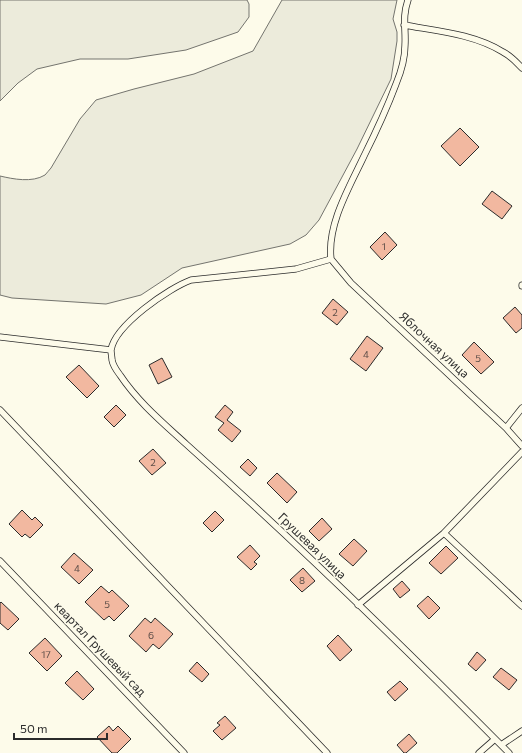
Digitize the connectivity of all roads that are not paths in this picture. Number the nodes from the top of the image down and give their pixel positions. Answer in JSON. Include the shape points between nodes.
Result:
{"nodes":[{"id":1,"x":408,"y":0,"type":"edge"},
{"id":2,"x":404,"y":25,"type":"junction"},
{"id":3,"x":522,"y":68,"type":"edge"},
{"id":4,"x":332,"y":259,"type":"junction"},
{"id":5,"x":0,"y":337,"type":"edge"},
{"id":6,"x":111,"y":350,"type":"junction"},
{"id":7,"x":522,"y":408,"type":"edge"},
{"id":8,"x":0,"y":410,"type":"edge"},
{"id":9,"x":506,"y":428,"type":"junction"},
{"id":10,"x":522,"y":446,"type":"edge"},
{"id":11,"x":522,"y":452,"type":"edge"},
{"id":12,"x":444,"y":532,"type":"junction"},
{"id":13,"x":0,"y":561,"type":"edge"},
{"id":14,"x":358,"y":605,"type":"junction"},
{"id":15,"x":522,"y":606,"type":"edge"},
{"id":16,"x":522,"y":731,"type":"edge"},
{"id":17,"x":495,"y":739,"type":"junction"},
{"id":18,"x":501,"y":745,"type":"junction"},
{"id":19,"x":184,"y":753,"type":"edge"},
{"id":20,"x":327,"y":753,"type":"edge"},
{"id":21,"x":478,"y":753,"type":"edge"},
{"id":22,"x":509,"y":753,"type":"edge"}],
"edges":[{"from":1,"to":2,"type":"lane"},
{"from":2,"to":3,"type":"lane","via":[[487,44],[512,58]]},
{"from":2,"to":4,"type":"lane","via":[[405,46],[397,82],[349,186],[331,240]]},
{"from":4,"to":6,"type":"lane","via":[[296,269],[192,280],[180,284],[128,323],[117,336]]},
{"from":4,"to":9,"type":"lane","name":"Яблочная улица","via":[[351,283]]},
{"from":5,"to":6,"type":"lane"},
{"from":6,"to":14,"type":"lane","name":"Грушевая улица","via":[[112,363],[142,403],[228,480]]},
{"from":7,"to":9,"type":"lane"},
{"from":8,"to":20,"type":"lane"},
{"from":9,"to":10,"type":"lane","name":"Яблочная улица"},
{"from":11,"to":12,"type":"lane"},
{"from":12,"to":14,"type":"lane"},
{"from":12,"to":15,"type":"lane"},
{"from":13,"to":19,"type":"lane","name":"квартал Грушевый сад"},
{"from":14,"to":17,"type":"lane","name":"Грушевая улица"},
{"from":16,"to":18,"type":"lane"},
{"from":17,"to":18,"type":"lane","name":"Грушевая улица"},
{"from":17,"to":21,"type":"lane"},
{"from":18,"to":22,"type":"lane","name":"Грушевая улица"}]}
